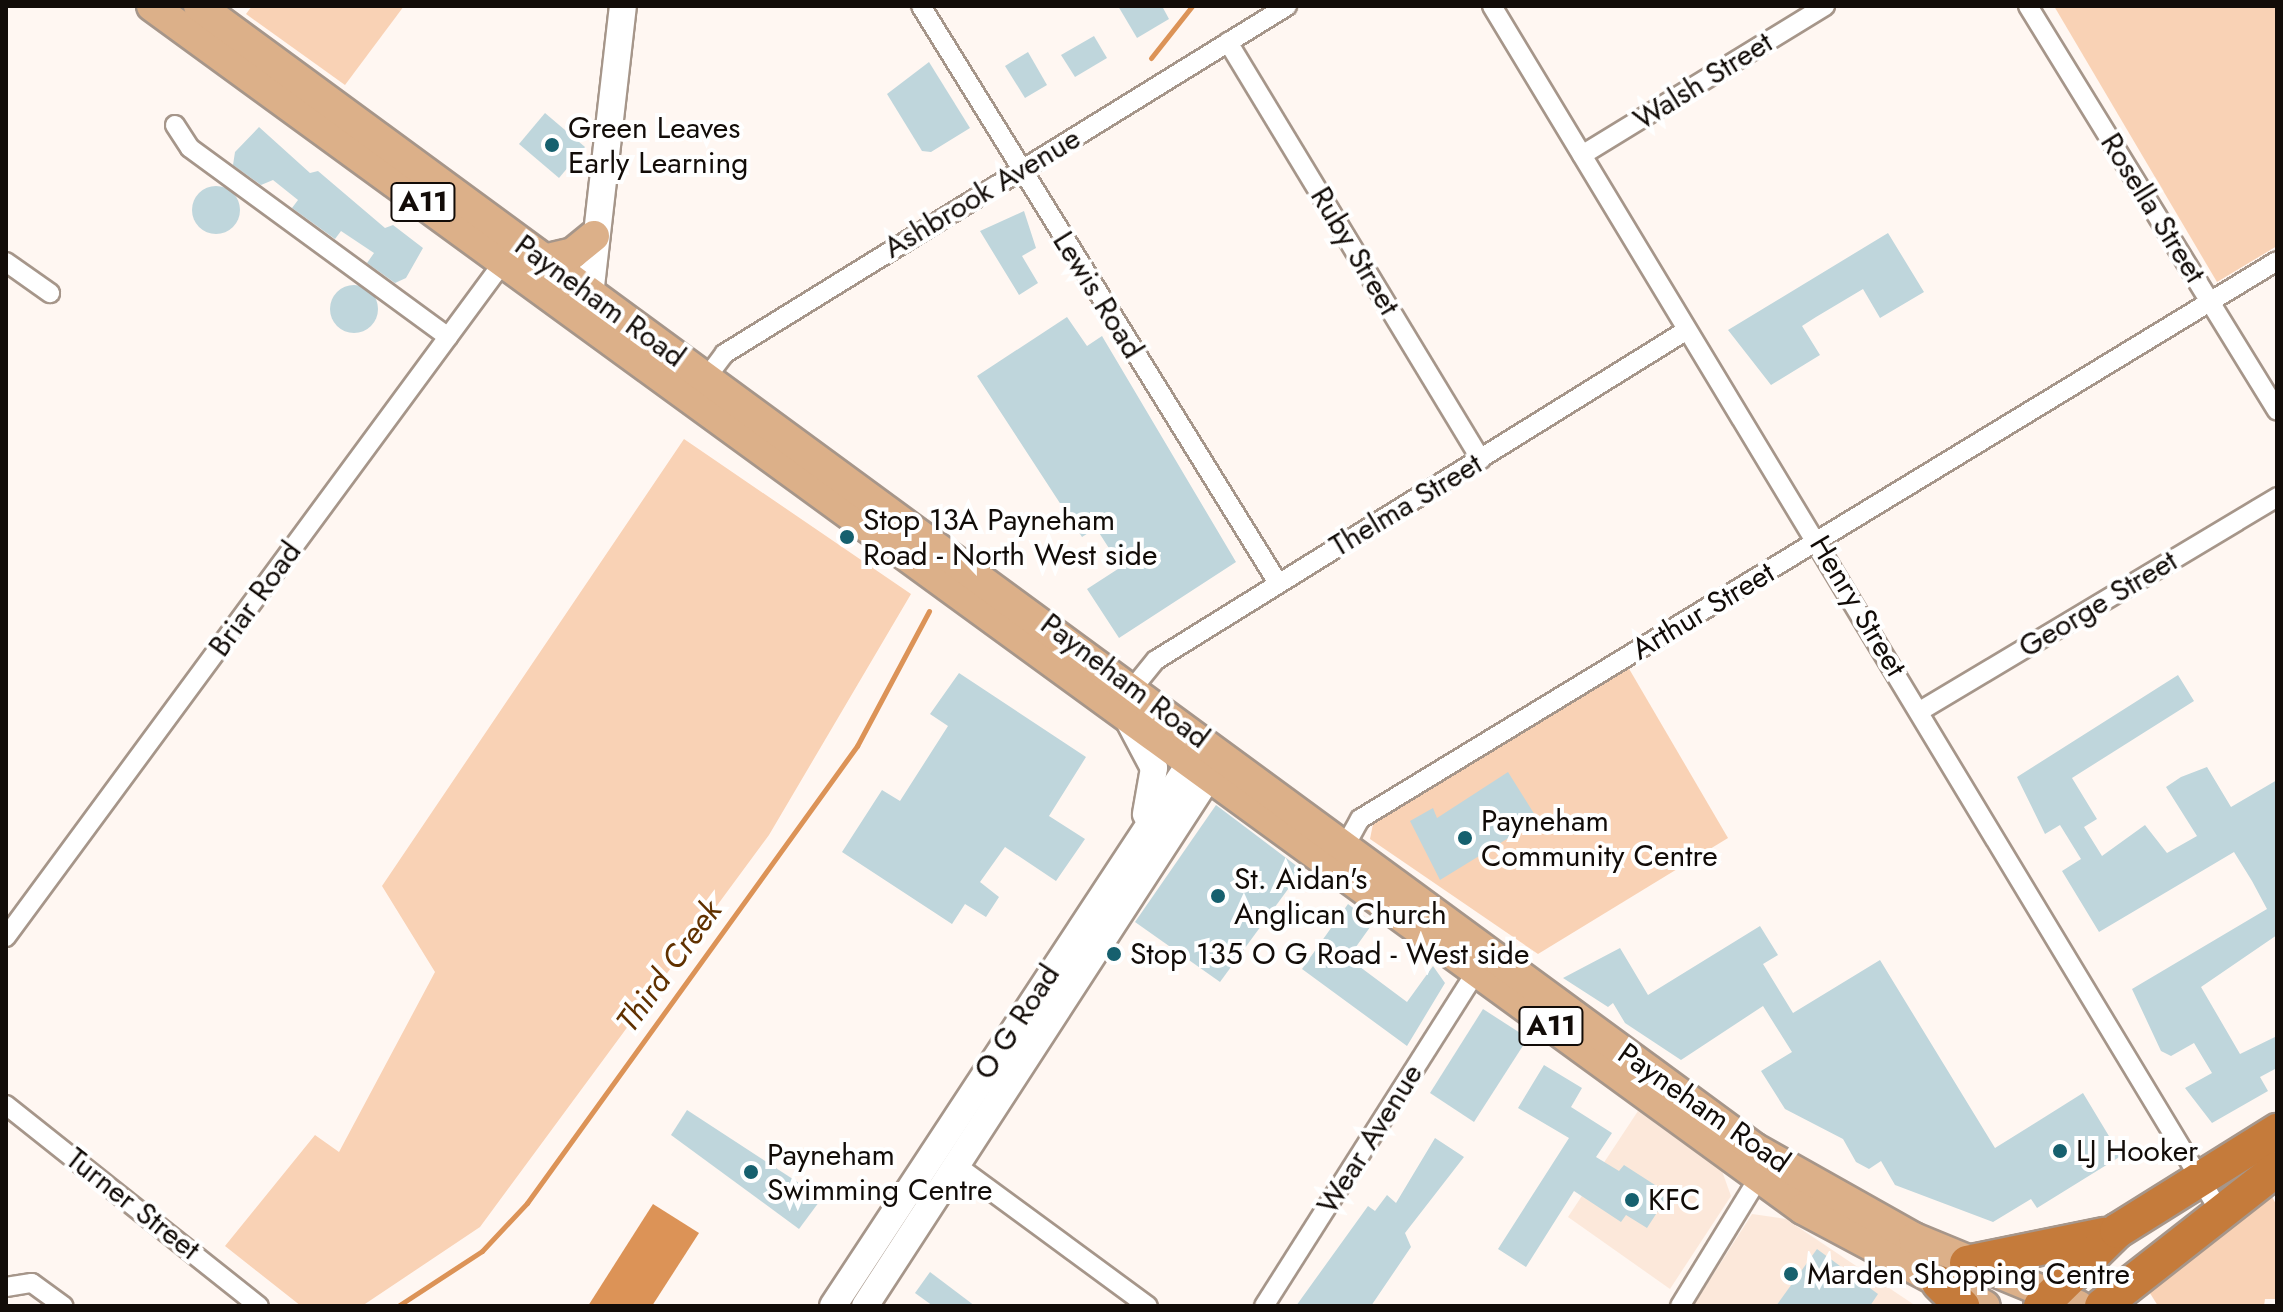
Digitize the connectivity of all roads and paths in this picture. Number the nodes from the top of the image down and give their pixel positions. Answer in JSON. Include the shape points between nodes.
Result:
{"nodes":[{"id":1,"x":152,"y":6,"type":"edge"},
{"id":2,"x":199,"y":6,"type":"edge"},
{"id":3,"x":623,"y":6,"type":"edge"},
{"id":4,"x":921,"y":6,"type":"edge"},
{"id":5,"x":1287,"y":6,"type":"edge"},
{"id":6,"x":1492,"y":6,"type":"edge"},
{"id":7,"x":1825,"y":6,"type":"edge"},
{"id":8,"x":2028,"y":6,"type":"edge"},
{"id":9,"x":1228,"y":42,"type":"junction"},
{"id":10,"x":175,"y":125,"type":"dead end"},
{"id":11,"x":1582,"y":155,"type":"junction"},
{"id":12,"x":1020,"y":169,"type":"junction"},
{"id":13,"x":428,"y":175,"type":"junction"},
{"id":14,"x":451,"y":223,"type":"junction"},
{"id":15,"x":594,"y":236,"type":"junction"},
{"id":16,"x":543,"y":260,"type":"junction"},
{"id":17,"x":504,"y":261,"type":"junction"},
{"id":18,"x":2277,"y":261,"type":"edge"},
{"id":19,"x":6,"y":262,"type":"edge"},
{"id":20,"x":50,"y":293,"type":"dead end"},
{"id":21,"x":551,"y":295,"type":"junction"},
{"id":22,"x":590,"y":295,"type":"junction"},
{"id":23,"x":2211,"y":301,"type":"junction"},
{"id":24,"x":1687,"y":330,"type":"junction"},
{"id":25,"x":448,"y":337,"type":"junction"},
{"id":26,"x":620,"y":345,"type":"junction"},
{"id":27,"x":699,"y":388,"type":"junction"},
{"id":28,"x":2277,"y":410,"type":"edge"},
{"id":29,"x":1481,"y":459,"type":"junction"},
{"id":30,"x":2277,"y":497,"type":"edge"},
{"id":31,"x":1819,"y":541,"type":"junction"},
{"id":32,"x":1278,"y":583,"type":"junction"},
{"id":33,"x":1128,"y":699,"type":"junction"},
{"id":34,"x":1920,"y":711,"type":"junction"},
{"id":35,"x":1207,"y":758,"type":"junction"},
{"id":36,"x":1140,"y":833,"type":"junction"},
{"id":37,"x":1345,"y":846,"type":"junction"},
{"id":38,"x":6,"y":937,"type":"edge"},
{"id":39,"x":1476,"y":972,"type":"junction"},
{"id":40,"x":6,"y":1105,"type":"edge"},
{"id":41,"x":2277,"y":1131,"type":"edge"},
{"id":42,"x":934,"y":1149,"type":"junction"},
{"id":43,"x":956,"y":1165,"type":"junction"},
{"id":44,"x":2277,"y":1169,"type":"edge"},
{"id":45,"x":1759,"y":1177,"type":"junction"},
{"id":46,"x":2200,"y":1179,"type":"junction"},
{"id":47,"x":2219,"y":1210,"type":"junction"},
{"id":48,"x":2117,"y":1231,"type":"junction"},
{"id":49,"x":1967,"y":1263,"type":"junction"},
{"id":50,"x":2144,"y":1268,"type":"junction"},
{"id":51,"x":6,"y":1287,"type":"edge"},
{"id":52,"x":1951,"y":1294,"type":"edge"},
{"id":53,"x":2056,"y":1303,"type":"edge"},
{"id":54,"x":64,"y":1306,"type":"edge"},
{"id":55,"x":259,"y":1306,"type":"edge"},
{"id":56,"x":833,"y":1306,"type":"edge"},
{"id":57,"x":865,"y":1306,"type":"edge"},
{"id":58,"x":1148,"y":1306,"type":"edge"},
{"id":59,"x":1264,"y":1306,"type":"edge"},
{"id":60,"x":1680,"y":1306,"type":"edge"},
{"id":61,"x":1985,"y":1306,"type":"edge"},
{"id":62,"x":2102,"y":1306,"type":"edge"},
{"id":63,"x":2142,"y":1306,"type":"edge"}],
"edges":[{"from":1,"to":14,"type":"main road","name":"Payneham Road","number":"A11"},
{"from":2,"to":13,"type":"main road","name":"Payneham Road","number":"A11"},
{"from":3,"to":15,"type":"main road"},
{"from":4,"to":12,"type":"street","name":"Lewis Road"},
{"from":5,"to":9,"type":"street","name":"Ashbrook Avenue"},
{"from":6,"to":11,"type":"street","name":"Henry Street"},
{"from":7,"to":11,"type":"street","name":"Walsh Street"},
{"from":8,"to":23,"type":"street","name":"Rosella Street"},
{"from":9,"to":12,"type":"street","name":"Ashbrook Avenue"},
{"from":9,"to":29,"type":"street","name":"Ruby Street"},
{"from":10,"to":25,"type":"street","via":[[190,148]]},
{"from":11,"to":24,"type":"street","name":"Henry Street"},
{"from":12,"to":27,"type":"street","name":"Ashbrook Avenue","via":[[724,354]]},
{"from":12,"to":32,"type":"street","name":"Lewis Road"},
{"from":13,"to":14,"type":"main road","via":[[425,198]]},
{"from":13,"to":16,"type":"main road","name":"Payneham Road","number":"A11"},
{"from":14,"to":17,"type":"main road","name":"Payneham Road","number":"A11"},
{"from":15,"to":16,"type":"main road","via":[[573,253]]},
{"from":15,"to":22,"type":"main road"},
{"from":16,"to":22,"type":"main road","name":"Payneham Road","number":"A11"},
{"from":17,"to":21,"type":"main road","name":"Payneham Road","number":"A11"},
{"from":17,"to":25,"type":"street","name":"Briar Road"},
{"from":18,"to":23,"type":"street","name":"Arthur Street"},
{"from":19,"to":20,"type":"street"},
{"from":21,"to":22,"type":"main road"},
{"from":21,"to":26,"type":"main road","name":"Payneham Road","number":"A11"},
{"from":22,"to":26,"type":"main road","via":[[599,323]]},
{"from":22,"to":27,"type":"main road","name":"Payneham Road","number":"A11"},
{"from":23,"to":28,"type":"street","name":"Rosella Street"},
{"from":23,"to":31,"type":"street","name":"Arthur Street"},
{"from":24,"to":29,"type":"street","name":"Thelma Street"},
{"from":24,"to":31,"type":"street","name":"Henry Street"},
{"from":25,"to":38,"type":"street","name":"Briar Road"},
{"from":26,"to":27,"type":"main road","name":"Payneham Road","number":"A11"},
{"from":27,"to":33,"type":"main road","name":"Payneham Road","number":"A11"},
{"from":29,"to":32,"type":"street","name":"Thelma Street"},
{"from":30,"to":34,"type":"street","name":"George Street"},
{"from":31,"to":34,"type":"street","name":"Henry Street"},
{"from":31,"to":37,"type":"street","name":"Arthur Street","via":[[1360,819]]},
{"from":32,"to":33,"type":"street","name":"Thelma Street","via":[[1156,660]]},
{"from":33,"to":35,"type":"main road","name":"Payneham Road","number":"A11"},
{"from":33,"to":36,"type":"main road","via":[[1154,768]]},
{"from":34,"to":46,"type":"street","name":"Henry Street"},
{"from":35,"to":36,"type":"main road","name":"O G Road"},
{"from":35,"to":37,"type":"main road","name":"Payneham Road","number":"A11"},
{"from":35,"to":39,"type":"main road","name":"Payneham Road","number":"A11"},
{"from":35,"to":43,"type":"main road","name":"O G Road"},
{"from":36,"to":42,"type":"main road","name":"O G Road"},
{"from":37,"to":49,"type":"main road","name":"Payneham Road","number":"A11","via":[[1754,1148]]},
{"from":39,"to":45,"type":"main road","name":"Payneham Road","number":"A11"},
{"from":39,"to":59,"type":"street","name":"Wear Avenue"},
{"from":40,"to":55,"type":"street","name":"Turner Street"},
{"from":41,"to":46,"type":"highway"},
{"from":42,"to":43,"type":"main road"},
{"from":42,"to":56,"type":"main road","name":"O G Road"},
{"from":43,"to":57,"type":"main road","name":"O G Road"},
{"from":43,"to":58,"type":"street"},
{"from":44,"to":47,"type":"highway"},
{"from":45,"to":52,"type":"main road","name":"Payneham Road","number":"A11"},
{"from":45,"to":60,"type":"street"},
{"from":46,"to":47,"type":"street","name":"Henry Street"},
{"from":46,"to":48,"type":"highway"},
{"from":47,"to":50,"type":"highway"},
{"from":48,"to":49,"type":"highway","via":[[2039,1254]]},
{"from":48,"to":53,"type":"highway"},
{"from":49,"to":53,"type":"main road","name":"Payneham Road","number":"A11"},
{"from":50,"to":62,"type":"highway"},
{"from":50,"to":63,"type":"highway","via":[[2137,1284]]},
{"from":51,"to":54,"type":"street","via":[[32,1283]]},
{"from":52,"to":61,"type":"main road","name":"Payneham Road","number":"A11"}]}
